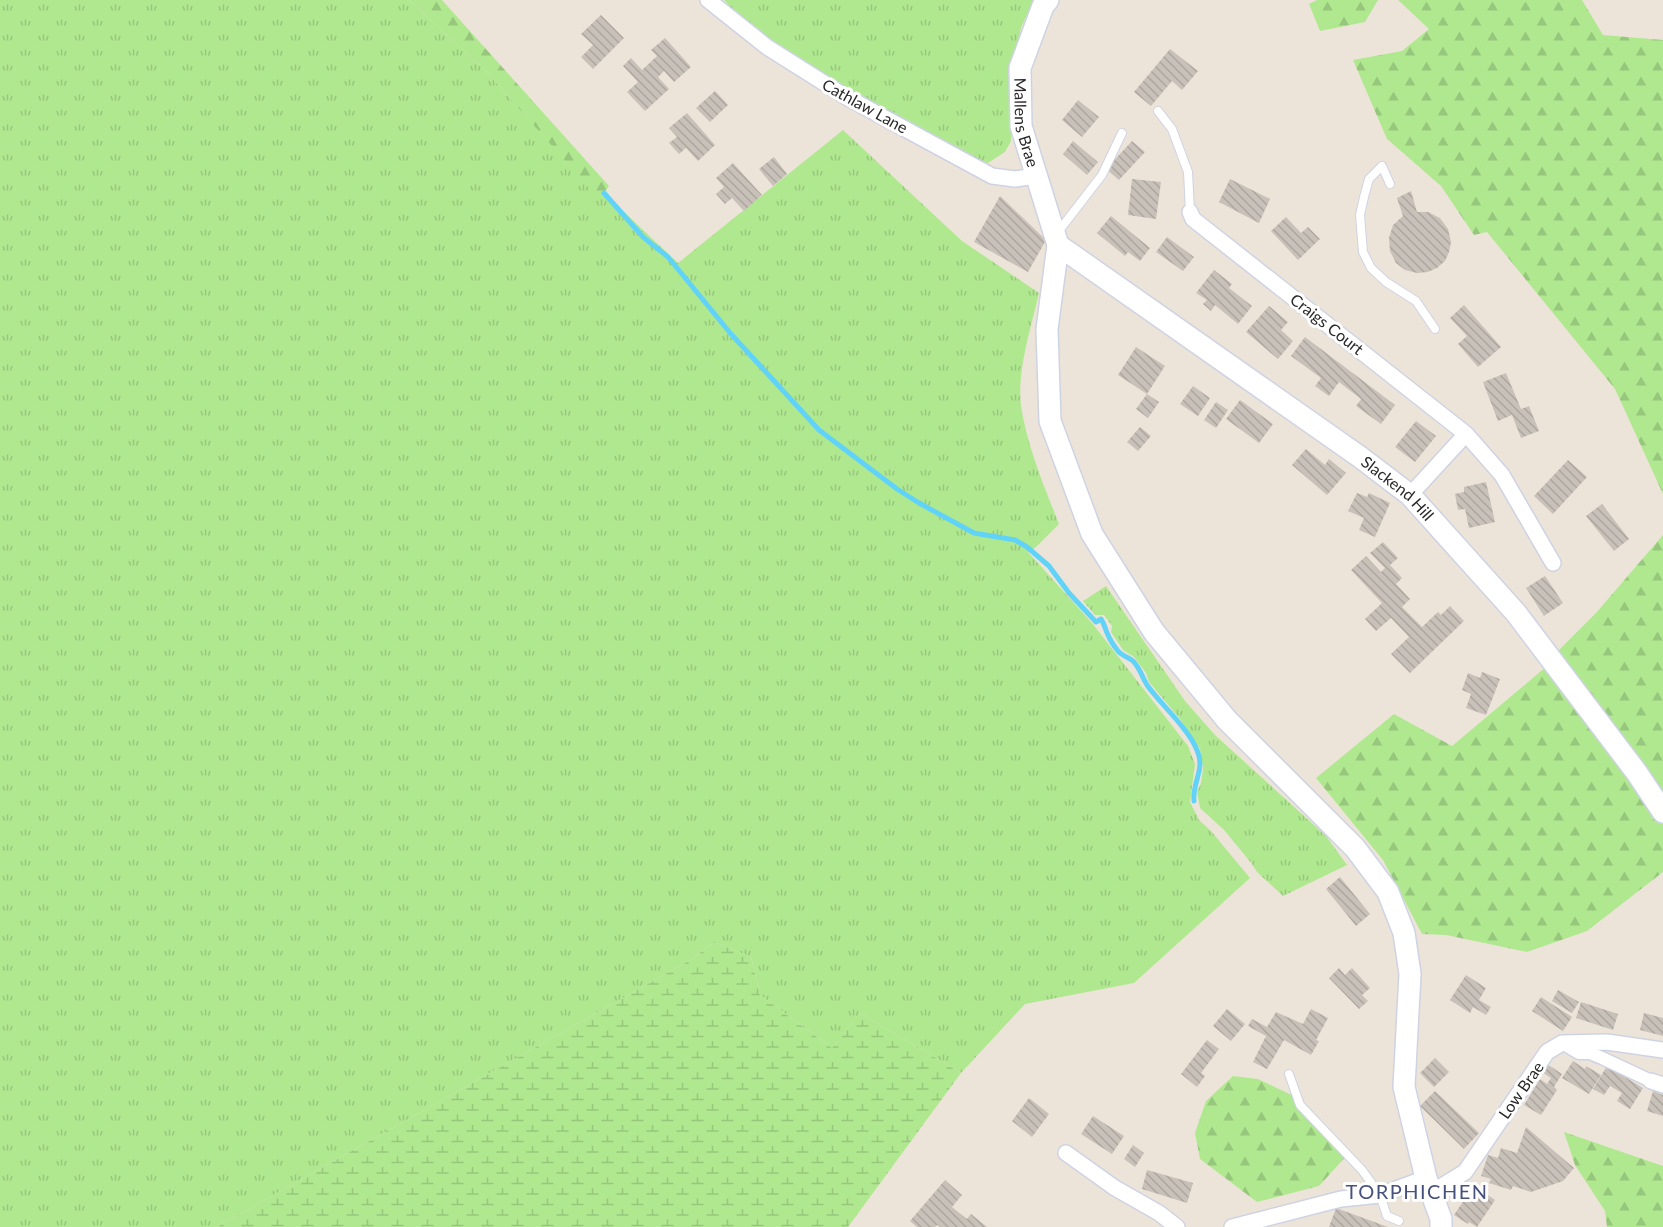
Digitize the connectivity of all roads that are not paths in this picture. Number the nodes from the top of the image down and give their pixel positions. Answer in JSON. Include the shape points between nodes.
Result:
{"nodes":[{"id":1,"x":708,"y":0,"type":"edge"},
{"id":2,"x":1048,"y":0,"type":"edge"},
{"id":3,"x":1158,"y":111,"type":"dead end"},
{"id":4,"x":1122,"y":133,"type":"dead end"},
{"id":5,"x":1036,"y":176,"type":"junction"},
{"id":6,"x":1390,"y":184,"type":"dead end"},
{"id":7,"x":1190,"y":212,"type":"joint"},
{"id":8,"x":1057,"y":241,"type":"junction"},
{"id":9,"x":1435,"y":329,"type":"dead end"},
{"id":10,"x":1466,"y":434,"type":"junction"},
{"id":11,"x":1410,"y":495,"type":"junction"},
{"id":12,"x":1552,"y":563,"type":"dead end"},
{"id":13,"x":1663,"y":812,"type":"edge"},
{"id":14,"x":1562,"y":1043,"type":"junction"},
{"id":15,"x":1663,"y":1050,"type":"edge"},
{"id":16,"x":1289,"y":1074,"type":"dead end"},
{"id":17,"x":1657,"y":1083,"type":"edge"},
{"id":18,"x":1066,"y":1153,"type":"dead end"},
{"id":19,"x":1428,"y":1184,"type":"junction"},
{"id":20,"x":1380,"y":1195,"type":"junction"},
{"id":21,"x":1399,"y":1221,"type":"dead end"},
{"id":22,"x":1252,"y":1224,"type":"edge"},
{"id":23,"x":1177,"y":1227,"type":"edge"},
{"id":24,"x":1232,"y":1227,"type":"edge"},
{"id":25,"x":1441,"y":1227,"type":"edge"}],
"edges":[{"from":1,"to":5,"type":"street","name":"Cathlaw Lane","via":[[767,47],[843,95],[992,176]]},
{"from":2,"to":5,"type":"main road","name":"Mallens Brae","via":[[1020,68],[1021,126]]},
{"from":3,"to":7,"type":"lane","via":[[1172,129],[1188,172]]},
{"from":4,"to":8,"type":"lane","via":[[1102,175]]},
{"from":5,"to":8,"type":"main road","name":"Mallens Brae"},
{"from":6,"to":9,"type":"lane","via":[[1382,166],[1369,179],[1360,215],[1363,252],[1371,268],[1386,282],[1416,301]]},
{"from":7,"to":10,"type":"street","name":"Craigs Court","via":[[1193,219]]},
{"from":8,"to":11,"type":"main road","name":"Slackend Hill"},
{"from":8,"to":19,"type":"main road","via":[[1047,329],[1050,421],[1092,534],[1154,632],[1227,720],[1355,848],[1388,892],[1404,933],[1410,974],[1404,1087]]},
{"from":10,"to":11,"type":"street"},
{"from":10,"to":12,"type":"street","name":"Craigs Court","via":[[1502,475]]},
{"from":11,"to":13,"type":"main road","name":"Slackend Hill","via":[[1516,613]]},
{"from":14,"to":15,"type":"street","via":[[1607,1042]]},
{"from":14,"to":17,"type":"street"},
{"from":14,"to":19,"type":"street","name":"Low Brae","via":[[1547,1052],[1537,1065],[1465,1172],[1442,1186]]},
{"from":16,"to":20,"type":"lane","via":[[1299,1105],[1362,1170]]},
{"from":18,"to":23,"type":"street"},
{"from":19,"to":20,"type":"street","name":"Low Brae"},
{"from":19,"to":25,"type":"main road"},
{"from":20,"to":21,"type":"lane","via":[[1387,1216]]},
{"from":20,"to":22,"type":"street","name":"Low Brae","via":[[1341,1199]]},
{"from":22,"to":24,"type":"street","name":"Low Brae"}]}
